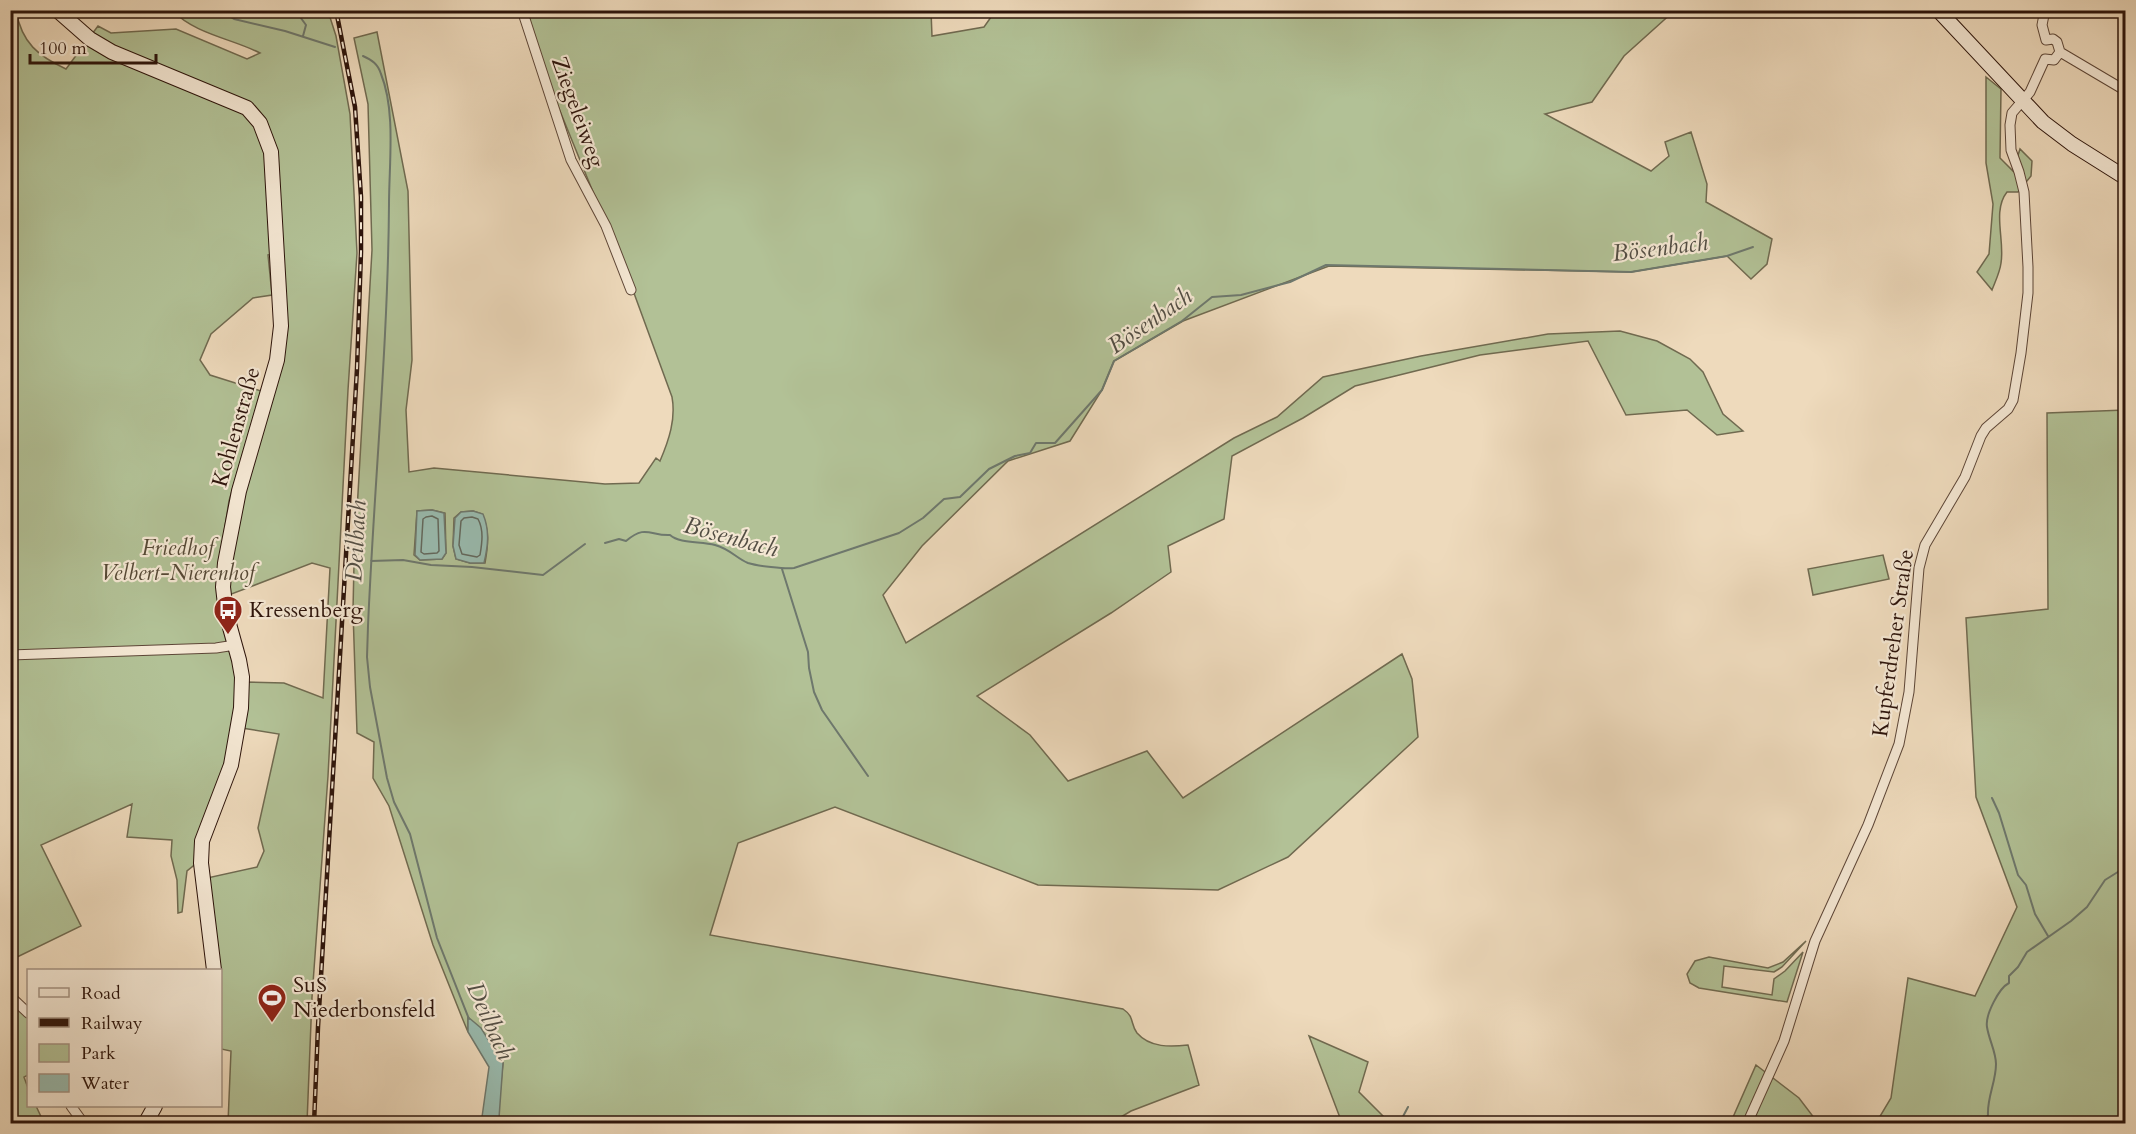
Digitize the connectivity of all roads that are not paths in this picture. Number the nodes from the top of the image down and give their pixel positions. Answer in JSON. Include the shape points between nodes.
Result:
{"nodes":[{"id":1,"x":57,"y":10,"type":"edge"},
{"id":2,"x":522,"y":10,"type":"edge"},
{"id":3,"x":1938,"y":10,"type":"edge"},
{"id":4,"x":2045,"y":10,"type":"edge"},
{"id":5,"x":2046,"y":40,"type":"junction"},
{"id":6,"x":2060,"y":52,"type":"junction"},
{"id":7,"x":2045,"y":59,"type":"junction"},
{"id":8,"x":2124,"y":87,"type":"edge"},
{"id":9,"x":2021,"y":101,"type":"junction"},
{"id":10,"x":2126,"y":178,"type":"edge"},
{"id":11,"x":631,"y":290,"type":"dead end"},
{"id":12,"x":235,"y":645,"type":"junction"},
{"id":13,"x":10,"y":655,"type":"edge"},
{"id":14,"x":214,"y":969,"type":"edge"},
{"id":15,"x":10,"y":996,"type":"edge"},
{"id":16,"x":27,"y":1012,"type":"edge"},
{"id":17,"x":72,"y":1107,"type":"edge"},
{"id":18,"x":154,"y":1107,"type":"edge"},
{"id":19,"x":84,"y":1124,"type":"edge"},
{"id":20,"x":145,"y":1124,"type":"edge"},
{"id":21,"x":1750,"y":1124,"type":"edge"}],
"edges":[{"from":1,"to":12,"type":"main road","name":"Kohlenstraße","via":[[90,39],[112,52],[247,108],[261,123],[271,152],[281,326],[277,360],[228,539],[223,587]]},
{"from":2,"to":11,"type":"street","name":"Ziegeleiweg","via":[[571,160],[606,226]]},
{"from":3,"to":9,"type":"main road"},
{"from":4,"to":5,"type":"street","via":[[2042,25]]},
{"from":5,"to":6,"type":"street","via":[[2057,42]]},
{"from":5,"to":7,"type":"street","via":[[2041,49]]},
{"from":6,"to":7,"type":"street","via":[[2054,60]]},
{"from":6,"to":8,"type":"street"},
{"from":7,"to":9,"type":"street","name":"Kupferdreher Straße","via":[[2030,92]]},
{"from":9,"to":10,"type":"main road","via":[[2072,144]]},
{"from":9,"to":21,"type":"street","name":"Kupferdreher Straße","via":[[2012,113],[2009,139],[2024,192],[2028,293],[2013,400],[1981,436],[1955,495],[1925,545],[1919,568],[1910,692],[1899,744],[1868,825],[1815,941],[1789,1029]]},
{"from":12,"to":13,"type":"street"},
{"from":12,"to":14,"type":"main road","name":"Kohlenstraße","via":[[242,677],[237,739],[202,841],[201,864]]},
{"from":15,"to":16,"type":"street"},
{"from":17,"to":19,"type":"street"},
{"from":18,"to":20,"type":"main road"}]}
